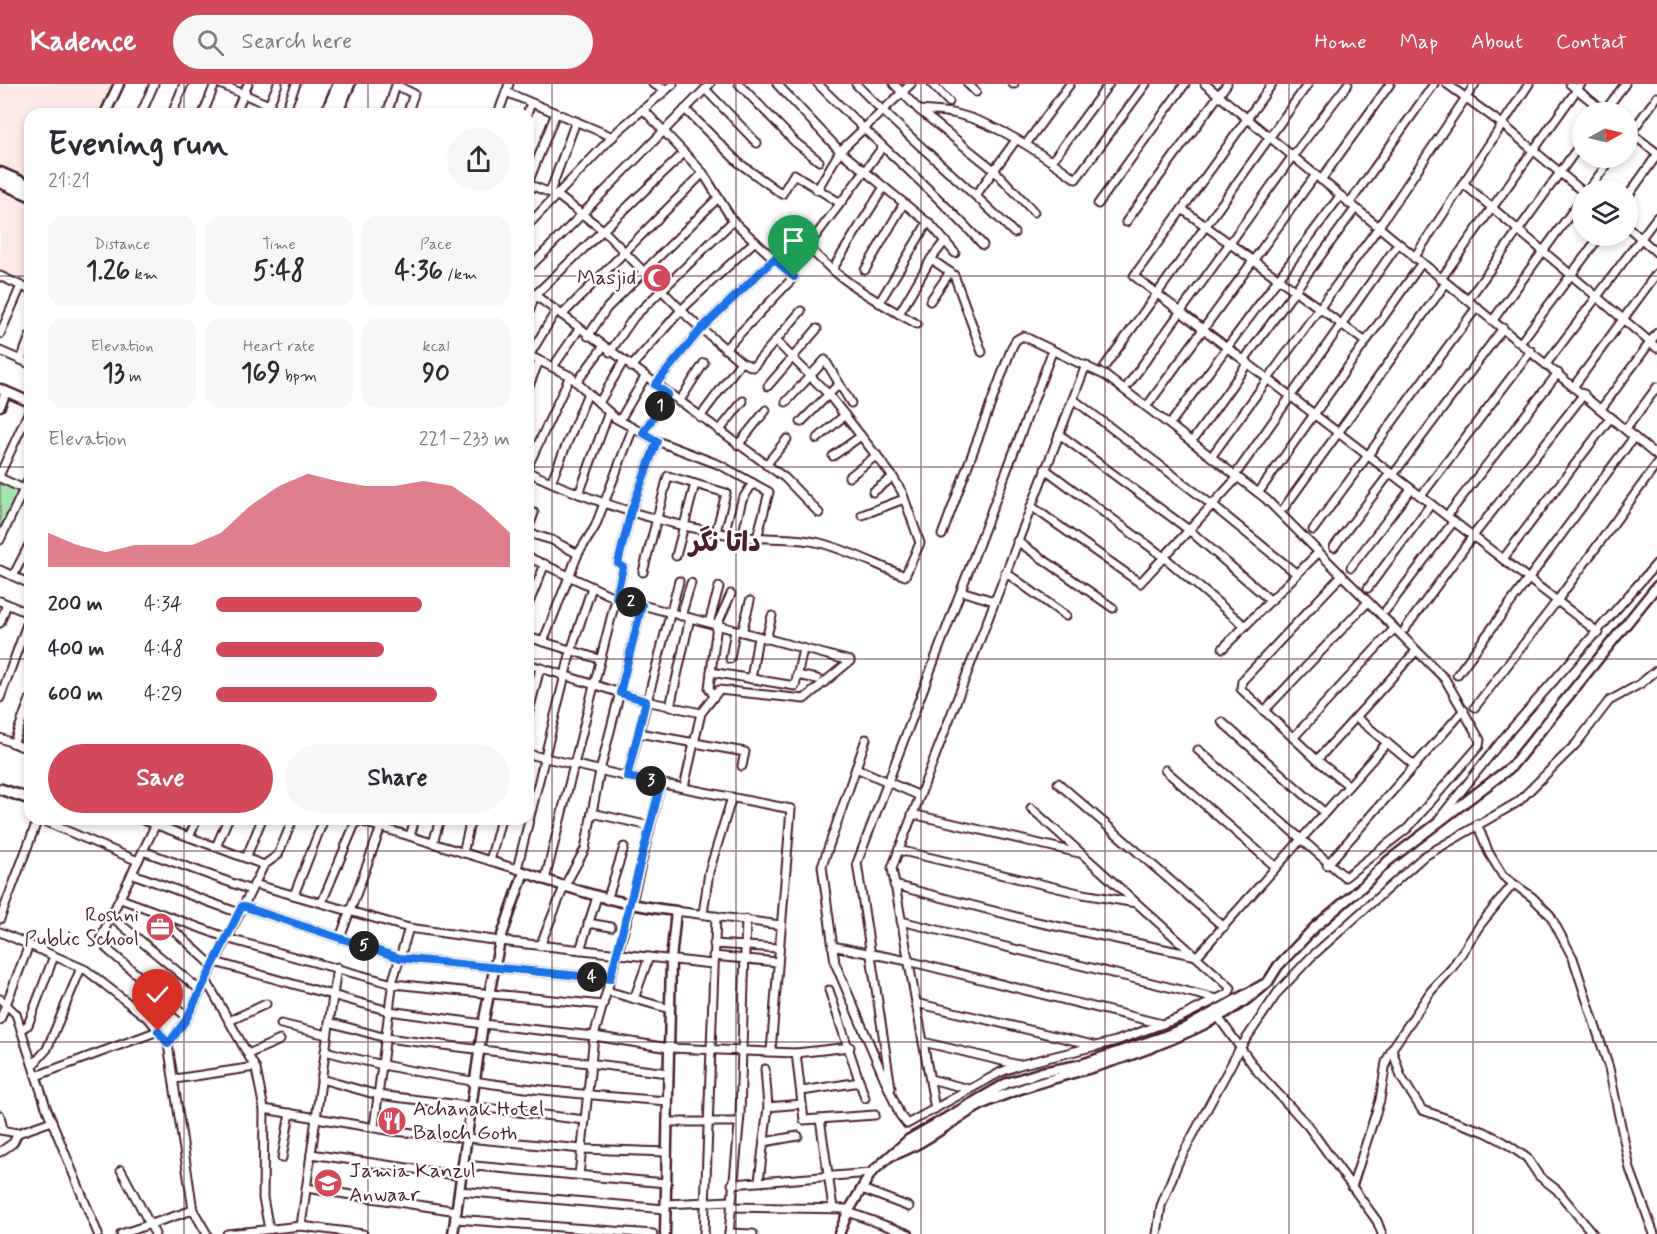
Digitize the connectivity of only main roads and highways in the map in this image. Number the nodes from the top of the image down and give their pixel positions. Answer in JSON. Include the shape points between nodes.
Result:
{"nodes":[{"id":1,"x":339,"y":84,"type":"edge"},
{"id":2,"x":349,"y":84,"type":"edge"},
{"id":3,"x":329,"y":108,"type":"edge"},
{"id":4,"x":342,"y":108,"type":"edge"},
{"id":5,"x":0,"y":173,"type":"edge"},
{"id":6,"x":0,"y":182,"type":"edge"},
{"id":7,"x":24,"y":183,"type":"edge"},
{"id":8,"x":24,"y":192,"type":"edge"},
{"id":9,"x":0,"y":789,"type":"edge"},
{"id":10,"x":24,"y":798,"type":"edge"}],
"edges":[{"from":1,"to":3,"type":"main road"},
{"from":2,"to":4,"type":"main road"},
{"from":5,"to":7,"type":"main road"},
{"from":6,"to":8,"type":"main road"},
{"from":9,"to":10,"type":"main road"}]}
